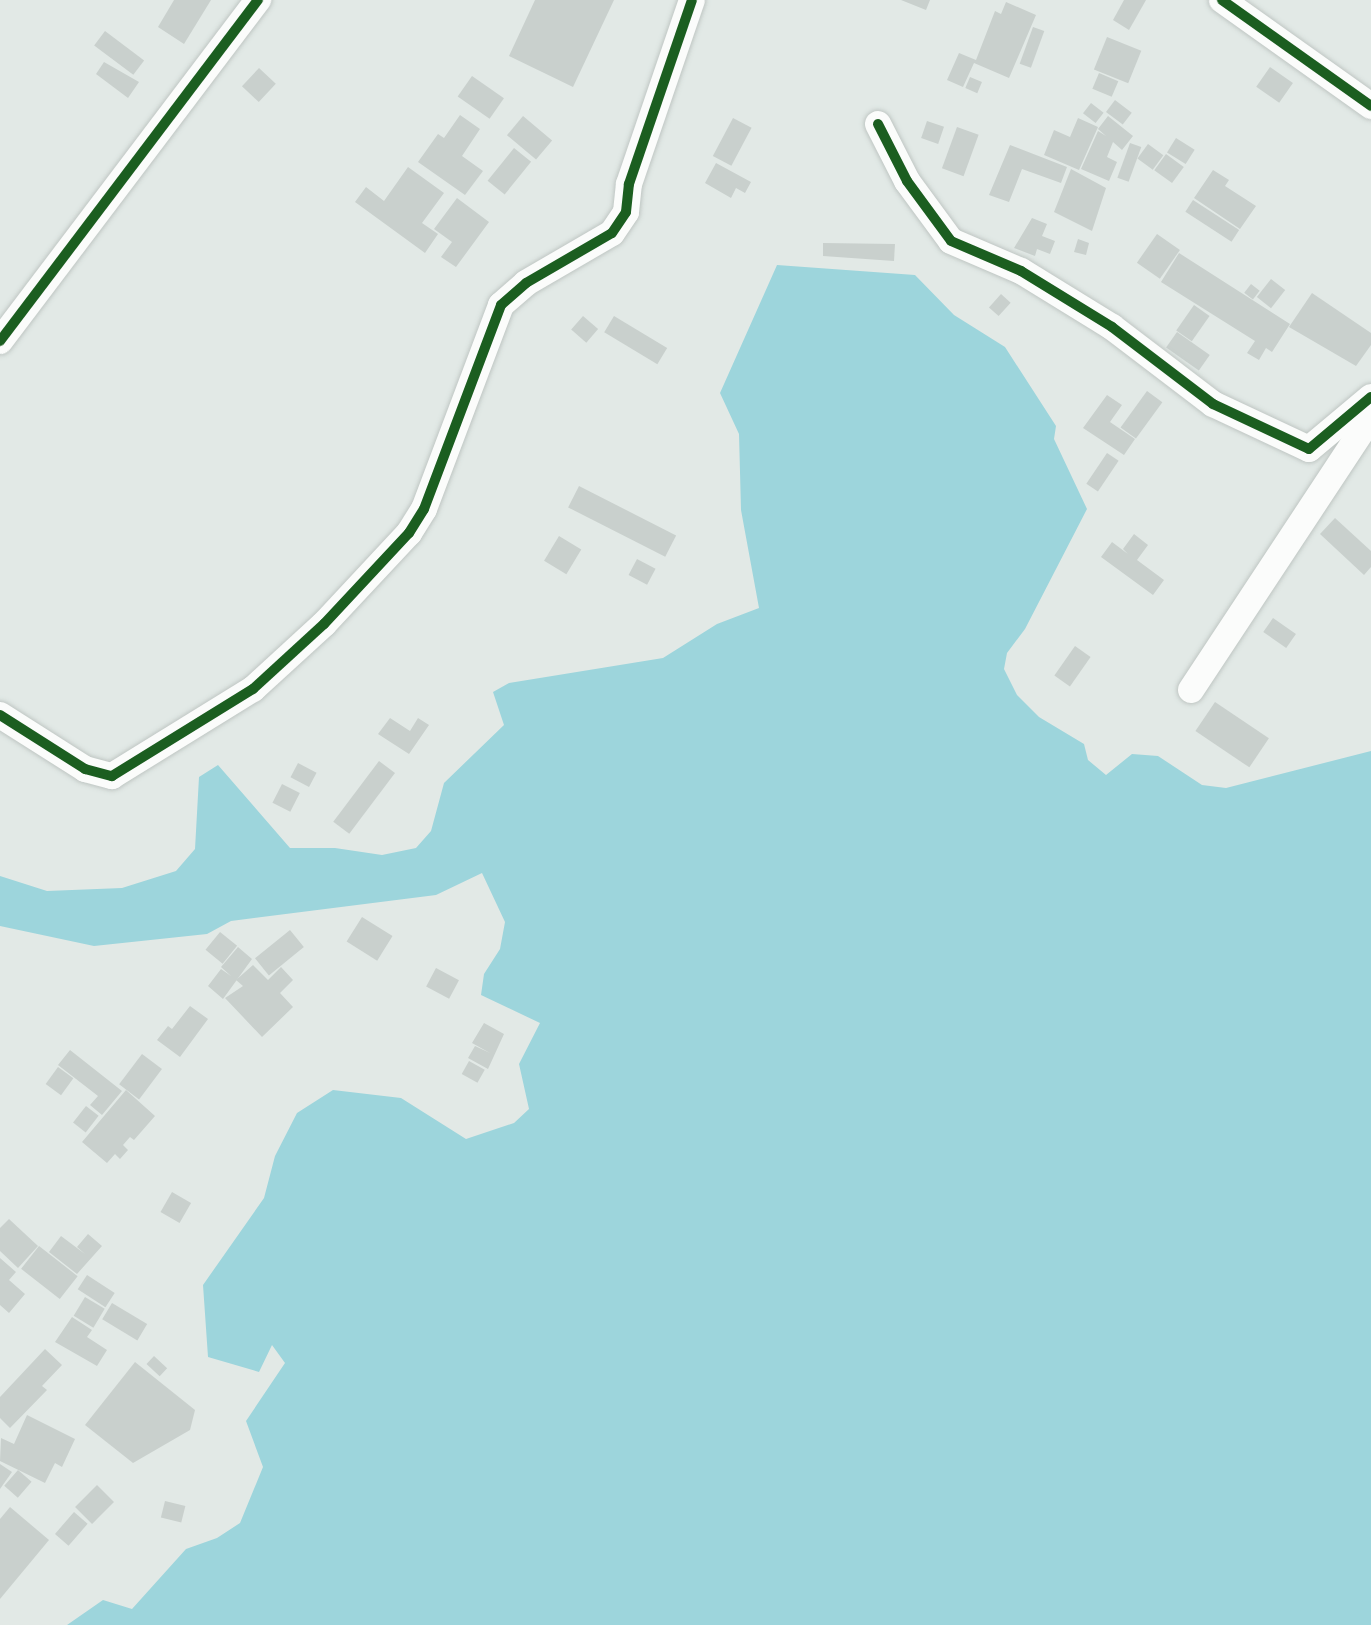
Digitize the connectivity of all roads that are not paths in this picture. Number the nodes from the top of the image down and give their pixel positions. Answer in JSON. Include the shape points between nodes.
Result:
{"nodes":[{"id":1,"x":258,"y":0,"type":"edge"},
{"id":2,"x":691,"y":0,"type":"edge"},
{"id":3,"x":1222,"y":0,"type":"edge"},
{"id":4,"x":1371,"y":106,"type":"edge"},
{"id":5,"x":878,"y":124,"type":"dead end"},
{"id":6,"x":0,"y":341,"type":"edge"},
{"id":7,"x":1371,"y":397,"type":"edge"},
{"id":8,"x":1371,"y":417,"type":"edge"},
{"id":9,"x":1191,"y":690,"type":"dead end"},
{"id":10,"x":0,"y":715,"type":"edge"}],
"edges":[{"from":1,"to":6,"type":"street"},
{"from":2,"to":10,"type":"street","via":[[629,184],[626,212],[612,233],[526,283],[501,305],[424,509],[409,533],[324,624],[253,689],[112,776],[85,769]]},
{"from":3,"to":4,"type":"street"},
{"from":5,"to":7,"type":"street","via":[[906,181],[951,241],[1021,271],[1112,327],[1213,404],[1309,449]]},
{"from":8,"to":9,"type":"street"}]}
